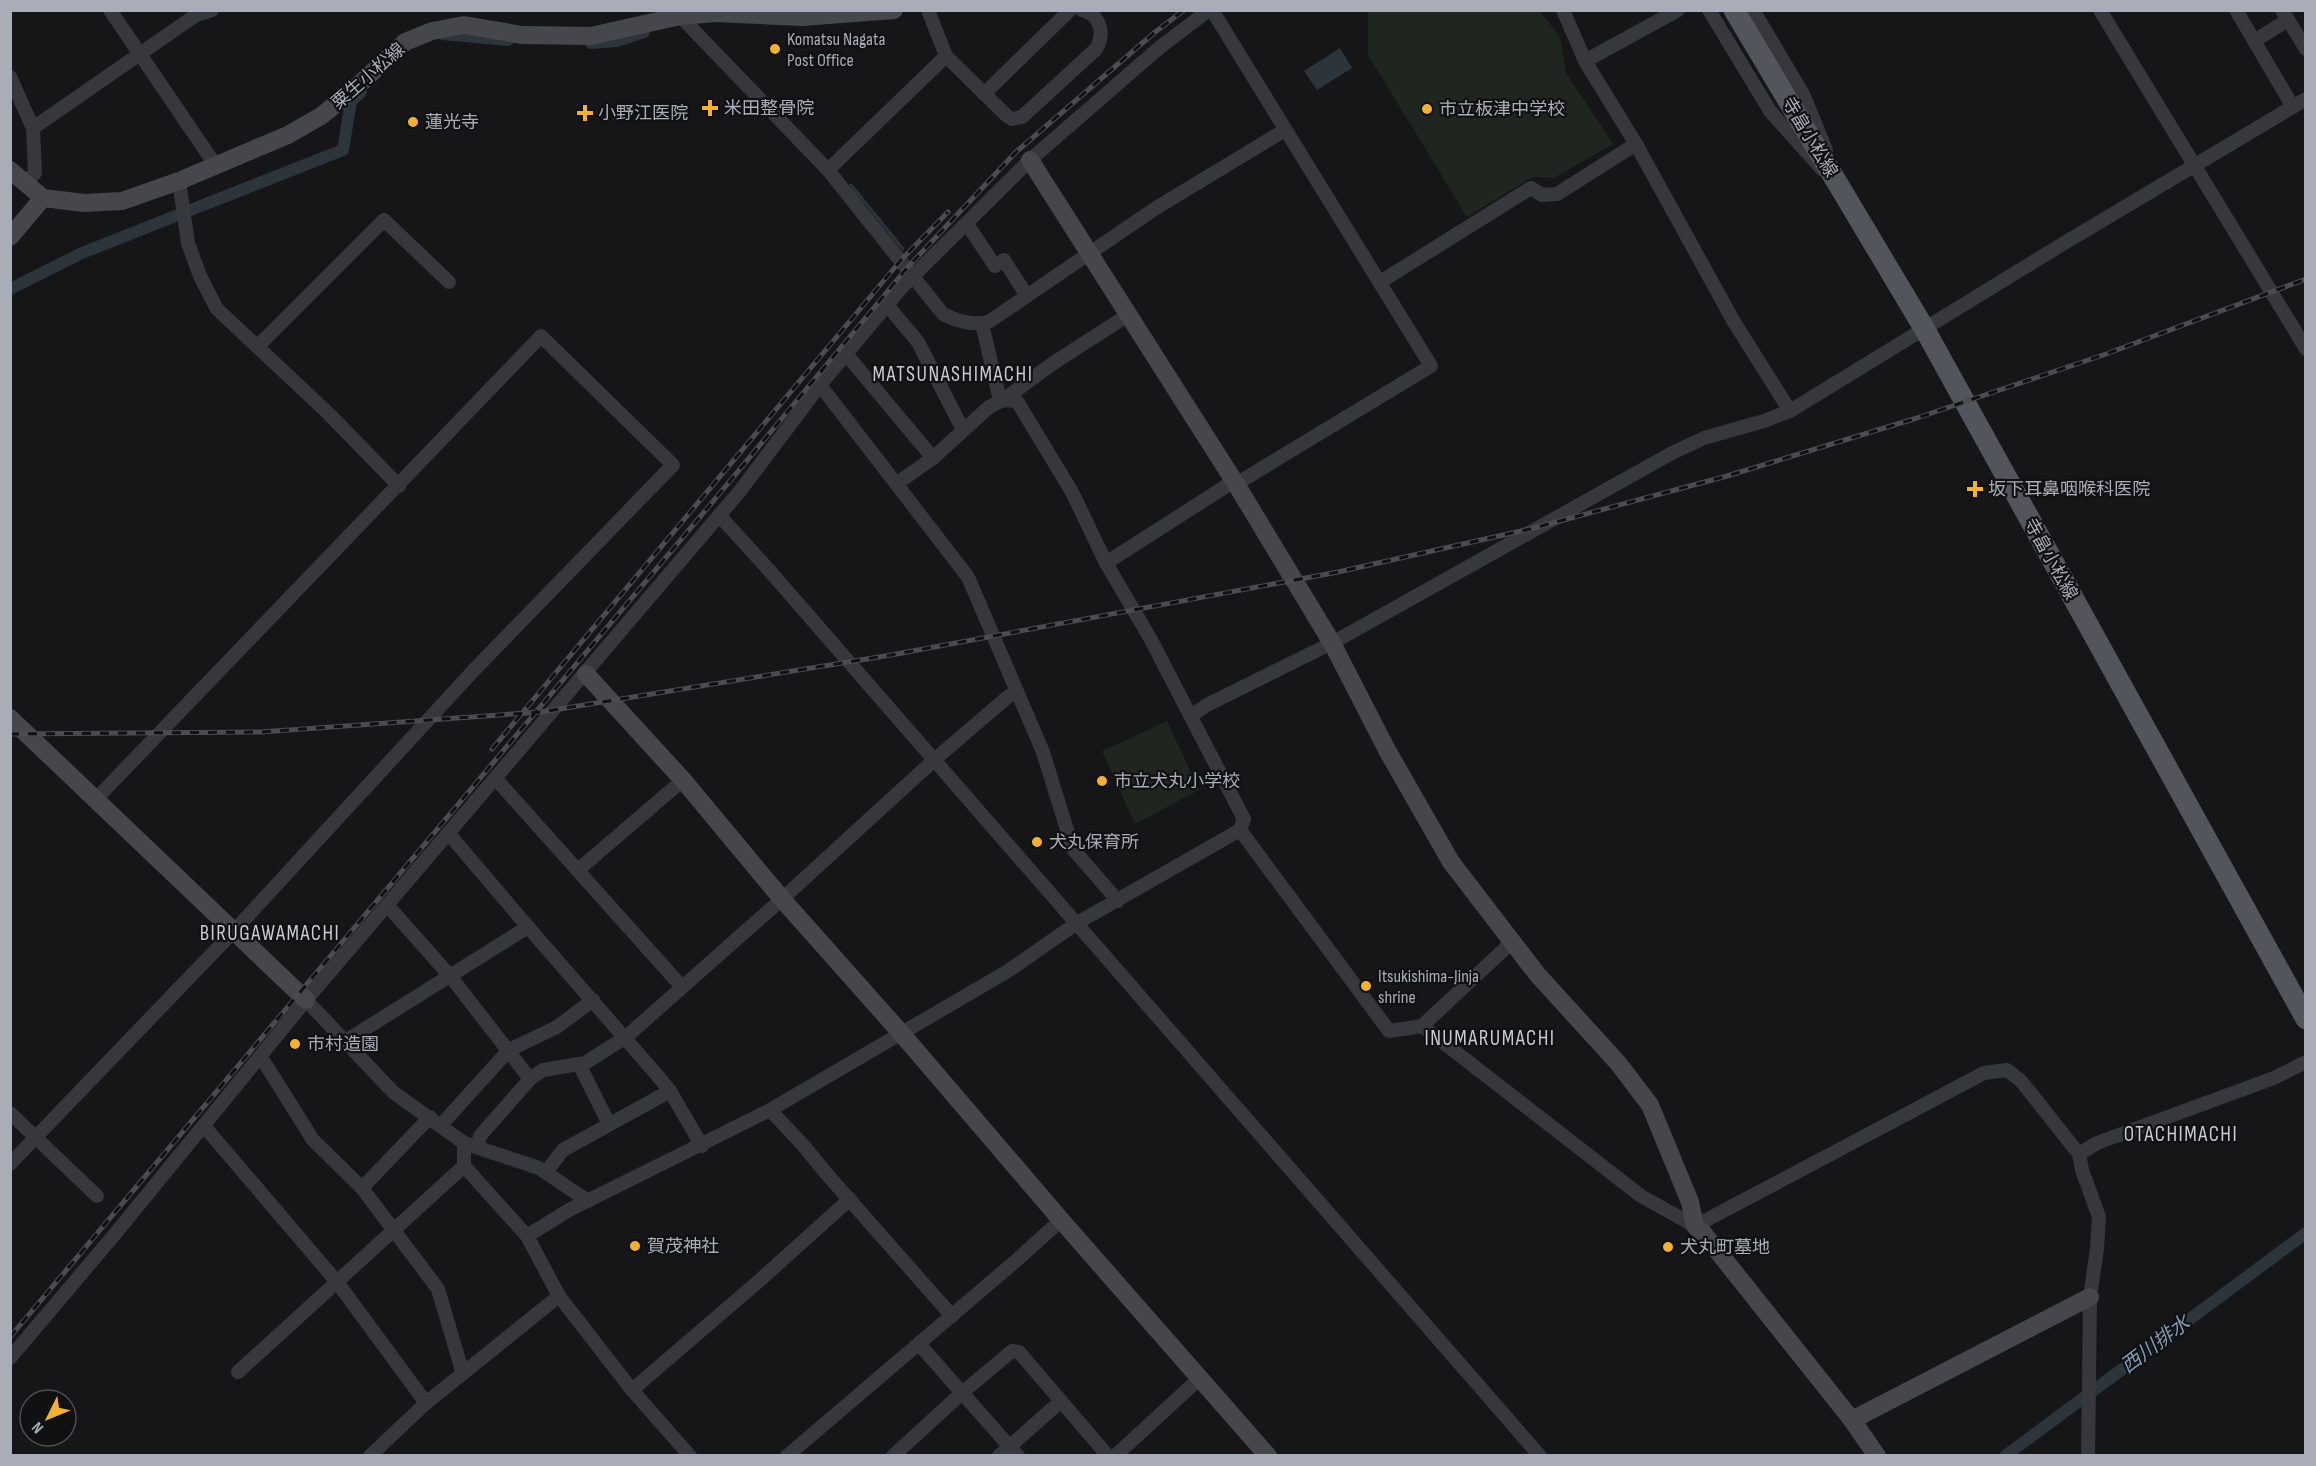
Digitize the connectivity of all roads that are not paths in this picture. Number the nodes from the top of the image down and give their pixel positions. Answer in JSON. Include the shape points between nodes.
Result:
{"nodes":[{"id":1,"x":110,"y":10,"type":"edge"},
{"id":2,"x":212,"y":10,"type":"edge"},
{"id":3,"x":894,"y":10,"type":"edge"},
{"id":4,"x":928,"y":10,"type":"edge"},
{"id":5,"x":1070,"y":10,"type":"edge"},
{"id":6,"x":1082,"y":10,"type":"edge"},
{"id":7,"x":1211,"y":10,"type":"edge"},
{"id":8,"x":1563,"y":10,"type":"edge"},
{"id":9,"x":1678,"y":10,"type":"edge"},
{"id":10,"x":1709,"y":10,"type":"edge"},
{"id":11,"x":1734,"y":10,"type":"edge"},
{"id":12,"x":1754,"y":10,"type":"edge"},
{"id":13,"x":2100,"y":10,"type":"edge"},
{"id":14,"x":2236,"y":10,"type":"edge"},
{"id":15,"x":740,"y":12,"type":"edge"},
{"id":16,"x":2285,"y":15,"type":"edge"},
{"id":17,"x":680,"y":16,"type":"junction"},
{"id":18,"x":462,"y":18,"type":"edge"},
{"id":19,"x":2254,"y":41,"type":"junction"},
{"id":20,"x":2306,"y":49,"type":"edge"},
{"id":21,"x":140,"y":55,"type":"junction"},
{"id":22,"x":946,"y":56,"type":"junction"},
{"id":23,"x":1585,"y":61,"type":"junction"},
{"id":24,"x":10,"y":77,"type":"edge"},
{"id":25,"x":984,"y":94,"type":"junction"},
{"id":26,"x":2300,"y":103,"type":"edge"},
{"id":27,"x":33,"y":128,"type":"junction"},
{"id":28,"x":1285,"y":130,"type":"junction"},
{"id":29,"x":1635,"y":144,"type":"junction"},
{"id":30,"x":1030,"y":160,"type":"junction"},
{"id":31,"x":216,"y":166,"type":"junction"},
{"id":32,"x":2194,"y":166,"type":"junction"},
{"id":33,"x":10,"y":170,"type":"edge"},
{"id":34,"x":828,"y":170,"type":"junction"},
{"id":35,"x":1831,"y":173,"type":"junction"},
{"id":36,"x":179,"y":181,"type":"junction"},
{"id":37,"x":25,"y":184,"type":"junction"},
{"id":38,"x":43,"y":198,"type":"junction"},
{"id":39,"x":967,"y":224,"type":"junction"},
{"id":40,"x":10,"y":237,"type":"edge"},
{"id":41,"x":1090,"y":252,"type":"junction"},
{"id":42,"x":914,"y":277,"type":"junction"},
{"id":43,"x":448,"y":282,"type":"dead end"},
{"id":44,"x":1380,"y":282,"type":"junction"},
{"id":45,"x":1027,"y":296,"type":"junction"},
{"id":46,"x":887,"y":305,"type":"junction"},
{"id":47,"x":1128,"y":315,"type":"junction"},
{"id":48,"x":982,"y":324,"type":"junction"},
{"id":49,"x":1924,"y":328,"type":"junction"},
{"id":50,"x":258,"y":346,"type":"junction"},
{"id":51,"x":2306,"y":349,"type":"edge"},
{"id":52,"x":846,"y":354,"type":"junction"},
{"id":53,"x":820,"y":385,"type":"junction"},
{"id":54,"x":1003,"y":400,"type":"junction"},
{"id":55,"x":1790,"y":411,"type":"junction"},
{"id":56,"x":963,"y":430,"type":"junction"},
{"id":57,"x":933,"y":458,"type":"junction"},
{"id":58,"x":1235,"y":483,"type":"junction"},
{"id":59,"x":896,"y":484,"type":"junction"},
{"id":60,"x":399,"y":486,"type":"junction"},
{"id":61,"x":719,"y":515,"type":"junction"},
{"id":62,"x":1106,"y":562,"type":"junction"},
{"id":63,"x":1332,"y":643,"type":"junction"},
{"id":64,"x":586,"y":674,"type":"junction"},
{"id":65,"x":1010,"y":695,"type":"dead end"},
{"id":66,"x":1191,"y":716,"type":"junction"},
{"id":67,"x":10,"y":718,"type":"edge"},
{"id":68,"x":934,"y":760,"type":"junction"},
{"id":69,"x":495,"y":778,"type":"junction"},
{"id":70,"x":682,"y":780,"type":"junction"},
{"id":71,"x":95,"y":800,"type":"junction"},
{"id":72,"x":1240,"y":830,"type":"junction"},
{"id":73,"x":449,"y":834,"type":"junction"},
{"id":74,"x":578,"y":870,"type":"junction"},
{"id":75,"x":782,"y":899,"type":"junction"},
{"id":76,"x":1118,"y":901,"type":"junction"},
{"id":77,"x":387,"y":905,"type":"junction"},
{"id":78,"x":1077,"y":923,"type":"junction"},
{"id":79,"x":528,"y":927,"type":"junction"},
{"id":80,"x":234,"y":931,"type":"junction"},
{"id":81,"x":1512,"y":942,"type":"junction"},
{"id":82,"x":451,"y":977,"type":"junction"},
{"id":83,"x":682,"y":987,"type":"junction"},
{"id":84,"x":306,"y":1000,"type":"junction"},
{"id":85,"x":593,"y":1000,"type":"junction"},
{"id":86,"x":2306,"y":1019,"type":"edge"},
{"id":87,"x":1422,"y":1026,"type":"junction"},
{"id":88,"x":900,"y":1033,"type":"junction"},
{"id":89,"x":626,"y":1037,"type":"junction"},
{"id":90,"x":345,"y":1042,"type":"junction"},
{"id":91,"x":509,"y":1050,"type":"junction"},
{"id":92,"x":261,"y":1057,"type":"junction"},
{"id":93,"x":2306,"y":1062,"type":"edge"},
{"id":94,"x":579,"y":1064,"type":"junction"},
{"id":95,"x":530,"y":1079,"type":"junction"},
{"id":96,"x":670,"y":1091,"type":"junction"},
{"id":97,"x":770,"y":1110,"type":"junction"},
{"id":98,"x":10,"y":1113,"type":"edge"},
{"id":99,"x":436,"y":1121,"type":"junction"},
{"id":100,"x":609,"y":1124,"type":"junction"},
{"id":101,"x":204,"y":1125,"type":"junction"},
{"id":102,"x":36,"y":1137,"type":"junction"},
{"id":103,"x":470,"y":1145,"type":"junction"},
{"id":104,"x":702,"y":1146,"type":"junction"},
{"id":105,"x":2079,"y":1154,"type":"junction"},
{"id":106,"x":10,"y":1164,"type":"edge"},
{"id":107,"x":464,"y":1166,"type":"junction"},
{"id":108,"x":546,"y":1172,"type":"junction"},
{"id":109,"x":362,"y":1188,"type":"junction"},
{"id":110,"x":98,"y":1196,"type":"dead end"},
{"id":111,"x":850,"y":1199,"type":"junction"},
{"id":112,"x":588,"y":1201,"type":"junction"},
{"id":113,"x":1060,"y":1220,"type":"junction"},
{"id":114,"x":1695,"y":1226,"type":"junction"},
{"id":115,"x":395,"y":1231,"type":"junction"},
{"id":116,"x":527,"y":1236,"type":"junction"},
{"id":117,"x":338,"y":1282,"type":"junction"},
{"id":118,"x":559,"y":1296,"type":"junction"},
{"id":119,"x":2090,"y":1297,"type":"junction"},
{"id":120,"x":952,"y":1316,"type":"junction"},
{"id":121,"x":919,"y":1344,"type":"junction"},
{"id":122,"x":10,"y":1358,"type":"edge"},
{"id":123,"x":238,"y":1372,"type":"dead end"},
{"id":124,"x":463,"y":1374,"type":"junction"},
{"id":125,"x":1200,"y":1378,"type":"junction"},
{"id":126,"x":632,"y":1390,"type":"junction"},
{"id":127,"x":963,"y":1392,"type":"junction"},
{"id":128,"x":1061,"y":1401,"type":"junction"},
{"id":129,"x":426,"y":1404,"type":"junction"},
{"id":130,"x":1852,"y":1420,"type":"junction"},
{"id":131,"x":1009,"y":1452,"type":"edge"},
{"id":132,"x":370,"y":1455,"type":"edge"},
{"id":133,"x":690,"y":1455,"type":"edge"},
{"id":134,"x":788,"y":1455,"type":"edge"},
{"id":135,"x":893,"y":1455,"type":"edge"},
{"id":136,"x":1108,"y":1455,"type":"edge"},
{"id":137,"x":1115,"y":1455,"type":"edge"},
{"id":138,"x":1268,"y":1455,"type":"edge"},
{"id":139,"x":1540,"y":1455,"type":"edge"},
{"id":140,"x":1877,"y":1455,"type":"edge"},
{"id":141,"x":2088,"y":1455,"type":"edge"}],
"edges":[{"from":1,"to":21,"type":"street"},
{"from":2,"to":21,"type":"street","via":[[196,15]]},
{"from":3,"to":15,"type":"street","name":"粟生小松線","via":[[802,17]]},
{"from":4,"to":22,"type":"street"},
{"from":5,"to":25,"type":"street"},
{"from":6,"to":25,"type":"street","via":[[1100,25],[1101,42],[1022,117],[1007,116]]},
{"from":7,"to":28,"type":"street"},
{"from":7,"to":30,"type":"street","via":[[1159,48]]},
{"from":8,"to":23,"type":"street"},
{"from":9,"to":23,"type":"street"},
{"from":10,"to":35,"type":"street","via":[[1770,111],[1819,168]]},
{"from":11,"to":35,"type":"main road","name":"寺畠小松線"},
{"from":12,"to":35,"type":"street","via":[[1803,94],[1832,164]]},
{"from":13,"to":32,"type":"street"},
{"from":14,"to":19,"type":"street"},
{"from":15,"to":17,"type":"street","name":"粟生小松線"},
{"from":16,"to":19,"type":"street"},
{"from":16,"to":20,"type":"street"},
{"from":17,"to":18,"type":"street","name":"粟生小松線","via":[[591,36],[522,35]]},
{"from":17,"to":34,"type":"street"},
{"from":18,"to":31,"type":"street","name":"粟生小松線","via":[[405,42],[321,116]]},
{"from":19,"to":26,"type":"street"},
{"from":21,"to":27,"type":"street"},
{"from":21,"to":31,"type":"street"},
{"from":22,"to":25,"type":"street"},
{"from":22,"to":34,"type":"street"},
{"from":23,"to":29,"type":"street"},
{"from":24,"to":27,"type":"street"},
{"from":26,"to":32,"type":"street"},
{"from":27,"to":37,"type":"street","via":[[34,173]]},
{"from":28,"to":41,"type":"street"},
{"from":28,"to":44,"type":"street"},
{"from":29,"to":44,"type":"street","via":[[1557,194],[1542,195],[1531,188]]},
{"from":29,"to":55,"type":"street","via":[[1734,322]]},
{"from":30,"to":39,"type":"street"},
{"from":30,"to":41,"type":"street"},
{"from":31,"to":36,"type":"street","name":"粟生小松線"},
{"from":32,"to":49,"type":"street"},
{"from":32,"to":51,"type":"street"},
{"from":33,"to":37,"type":"street"},
{"from":34,"to":42,"type":"street"},
{"from":35,"to":49,"type":"main road","name":"寺畠小松線"},
{"from":36,"to":38,"type":"street","name":"粟生小松線","via":[[122,201]]},
{"from":36,"to":50,"type":"street","via":[[188,243],[200,276],[218,309]]},
{"from":37,"to":38,"type":"street"},
{"from":38,"to":40,"type":"street"},
{"from":39,"to":42,"type":"street"},
{"from":39,"to":45,"type":"street","via":[[995,267],[1004,261]]},
{"from":41,"to":45,"type":"street"},
{"from":41,"to":47,"type":"street"},
{"from":42,"to":46,"type":"street"},
{"from":42,"to":48,"type":"street","via":[[943,314],[958,321]]},
{"from":43,"to":50,"type":"street","via":[[384,220]]},
{"from":44,"to":58,"type":"street","via":[[1431,366]]},
{"from":45,"to":48,"type":"street"},
{"from":46,"to":52,"type":"street"},
{"from":46,"to":56,"type":"street","via":[[918,342]]},
{"from":47,"to":54,"type":"street"},
{"from":47,"to":58,"type":"street"},
{"from":48,"to":54,"type":"street"},
{"from":49,"to":55,"type":"street"},
{"from":49,"to":86,"type":"main road","name":"寺畠小松線"},
{"from":50,"to":60,"type":"street"},
{"from":52,"to":53,"type":"street"},
{"from":52,"to":57,"type":"street"},
{"from":53,"to":59,"type":"street"},
{"from":53,"to":61,"type":"street"},
{"from":54,"to":56,"type":"street","via":[[988,407]]},
{"from":54,"to":62,"type":"street","via":[[1017,401],[1072,492]]},
{"from":55,"to":63,"type":"street","via":[[1704,438],[1672,453]]},
{"from":56,"to":57,"type":"street"},
{"from":57,"to":59,"type":"street"},
{"from":58,"to":62,"type":"street"},
{"from":58,"to":63,"type":"street"},
{"from":59,"to":76,"type":"street","via":[[968,577],[1043,752],[1073,849]]},
{"from":60,"to":71,"type":"street"},
{"from":60,"to":80,"type":"street","via":[[541,336],[673,465],[474,670]]},
{"from":61,"to":64,"type":"street"},
{"from":61,"to":68,"type":"street"},
{"from":62,"to":66,"type":"street"},
{"from":63,"to":66,"type":"street"},
{"from":63,"to":81,"type":"street","via":[[1451,862]]},
{"from":64,"to":69,"type":"street"},
{"from":64,"to":70,"type":"street"},
{"from":65,"to":68,"type":"street"},
{"from":66,"to":72,"type":"street","via":[[1244,819]]},
{"from":67,"to":71,"type":"street"},
{"from":68,"to":75,"type":"street"},
{"from":68,"to":78,"type":"street"},
{"from":69,"to":73,"type":"street"},
{"from":69,"to":74,"type":"street"},
{"from":70,"to":74,"type":"street"},
{"from":70,"to":75,"type":"street"},
{"from":71,"to":80,"type":"street"},
{"from":72,"to":76,"type":"street"},
{"from":72,"to":87,"type":"street","via":[[1389,1031]]},
{"from":73,"to":77,"type":"street"},
{"from":73,"to":79,"type":"street"},
{"from":74,"to":83,"type":"street"},
{"from":75,"to":83,"type":"street"},
{"from":75,"to":88,"type":"street"},
{"from":76,"to":78,"type":"street"},
{"from":77,"to":82,"type":"street"},
{"from":77,"to":84,"type":"street"},
{"from":78,"to":88,"type":"street","via":[[1008,971]]},
{"from":78,"to":139,"type":"street"},
{"from":79,"to":82,"type":"street"},
{"from":79,"to":85,"type":"street"},
{"from":80,"to":84,"type":"street"},
{"from":80,"to":102,"type":"street"},
{"from":81,"to":87,"type":"street"},
{"from":81,"to":114,"type":"street","via":[[1650,1105],[1690,1202]]},
{"from":82,"to":90,"type":"street"},
{"from":82,"to":91,"type":"street"},
{"from":83,"to":89,"type":"street"},
{"from":84,"to":90,"type":"street"},
{"from":84,"to":92,"type":"street"},
{"from":85,"to":89,"type":"street"},
{"from":85,"to":91,"type":"street","via":[[557,1027]]},
{"from":87,"to":114,"type":"street","via":[[1641,1196]]},
{"from":88,"to":97,"type":"street"},
{"from":88,"to":113,"type":"street"},
{"from":89,"to":94,"type":"street"},
{"from":89,"to":96,"type":"street"},
{"from":90,"to":99,"type":"street","via":[[393,1092]]},
{"from":91,"to":95,"type":"street"},
{"from":91,"to":99,"type":"street"},
{"from":92,"to":101,"type":"street"},
{"from":92,"to":109,"type":"street","via":[[313,1140]]},
{"from":93,"to":105,"type":"street","via":[[2274,1078],[2097,1143]]},
{"from":94,"to":95,"type":"street","via":[[543,1070]]},
{"from":94,"to":100,"type":"street"},
{"from":95,"to":103,"type":"street"},
{"from":96,"to":100,"type":"street"},
{"from":96,"to":104,"type":"street"},
{"from":97,"to":104,"type":"street"},
{"from":97,"to":111,"type":"street"},
{"from":98,"to":102,"type":"street"},
{"from":99,"to":103,"type":"street"},
{"from":99,"to":109,"type":"street"},
{"from":100,"to":108,"type":"street","via":[[564,1150]]},
{"from":101,"to":117,"type":"street"},
{"from":101,"to":122,"type":"street"},
{"from":102,"to":106,"type":"street"},
{"from":102,"to":110,"type":"street"},
{"from":103,"to":107,"type":"street"},
{"from":103,"to":108,"type":"street"},
{"from":104,"to":112,"type":"street"},
{"from":105,"to":114,"type":"street","via":[[2020,1081],[2007,1070],[1984,1073]]},
{"from":105,"to":119,"type":"street","via":[[2099,1217]]},
{"from":107,"to":115,"type":"street"},
{"from":107,"to":116,"type":"street"},
{"from":108,"to":112,"type":"street"},
{"from":109,"to":115,"type":"street"},
{"from":111,"to":120,"type":"street"},
{"from":111,"to":126,"type":"street"},
{"from":112,"to":116,"type":"street"},
{"from":113,"to":120,"type":"street"},
{"from":113,"to":125,"type":"street"},
{"from":114,"to":130,"type":"street"},
{"from":115,"to":117,"type":"street"},
{"from":115,"to":124,"type":"street","via":[[438,1289]]},
{"from":116,"to":118,"type":"street"},
{"from":117,"to":123,"type":"street"},
{"from":117,"to":129,"type":"street"},
{"from":118,"to":124,"type":"street"},
{"from":118,"to":126,"type":"street"},
{"from":119,"to":130,"type":"street"},
{"from":119,"to":141,"type":"street"},
{"from":120,"to":121,"type":"street"},
{"from":121,"to":127,"type":"street"},
{"from":121,"to":134,"type":"street"},
{"from":124,"to":129,"type":"street"},
{"from":125,"to":137,"type":"street"},
{"from":125,"to":138,"type":"street"},
{"from":126,"to":133,"type":"street"},
{"from":127,"to":128,"type":"street","via":[[1011,1351],[1018,1352]]},
{"from":127,"to":131,"type":"street"},
{"from":127,"to":135,"type":"street"},
{"from":128,"to":131,"type":"street"},
{"from":128,"to":136,"type":"street"},
{"from":129,"to":132,"type":"street"},
{"from":130,"to":140,"type":"street"}]}
